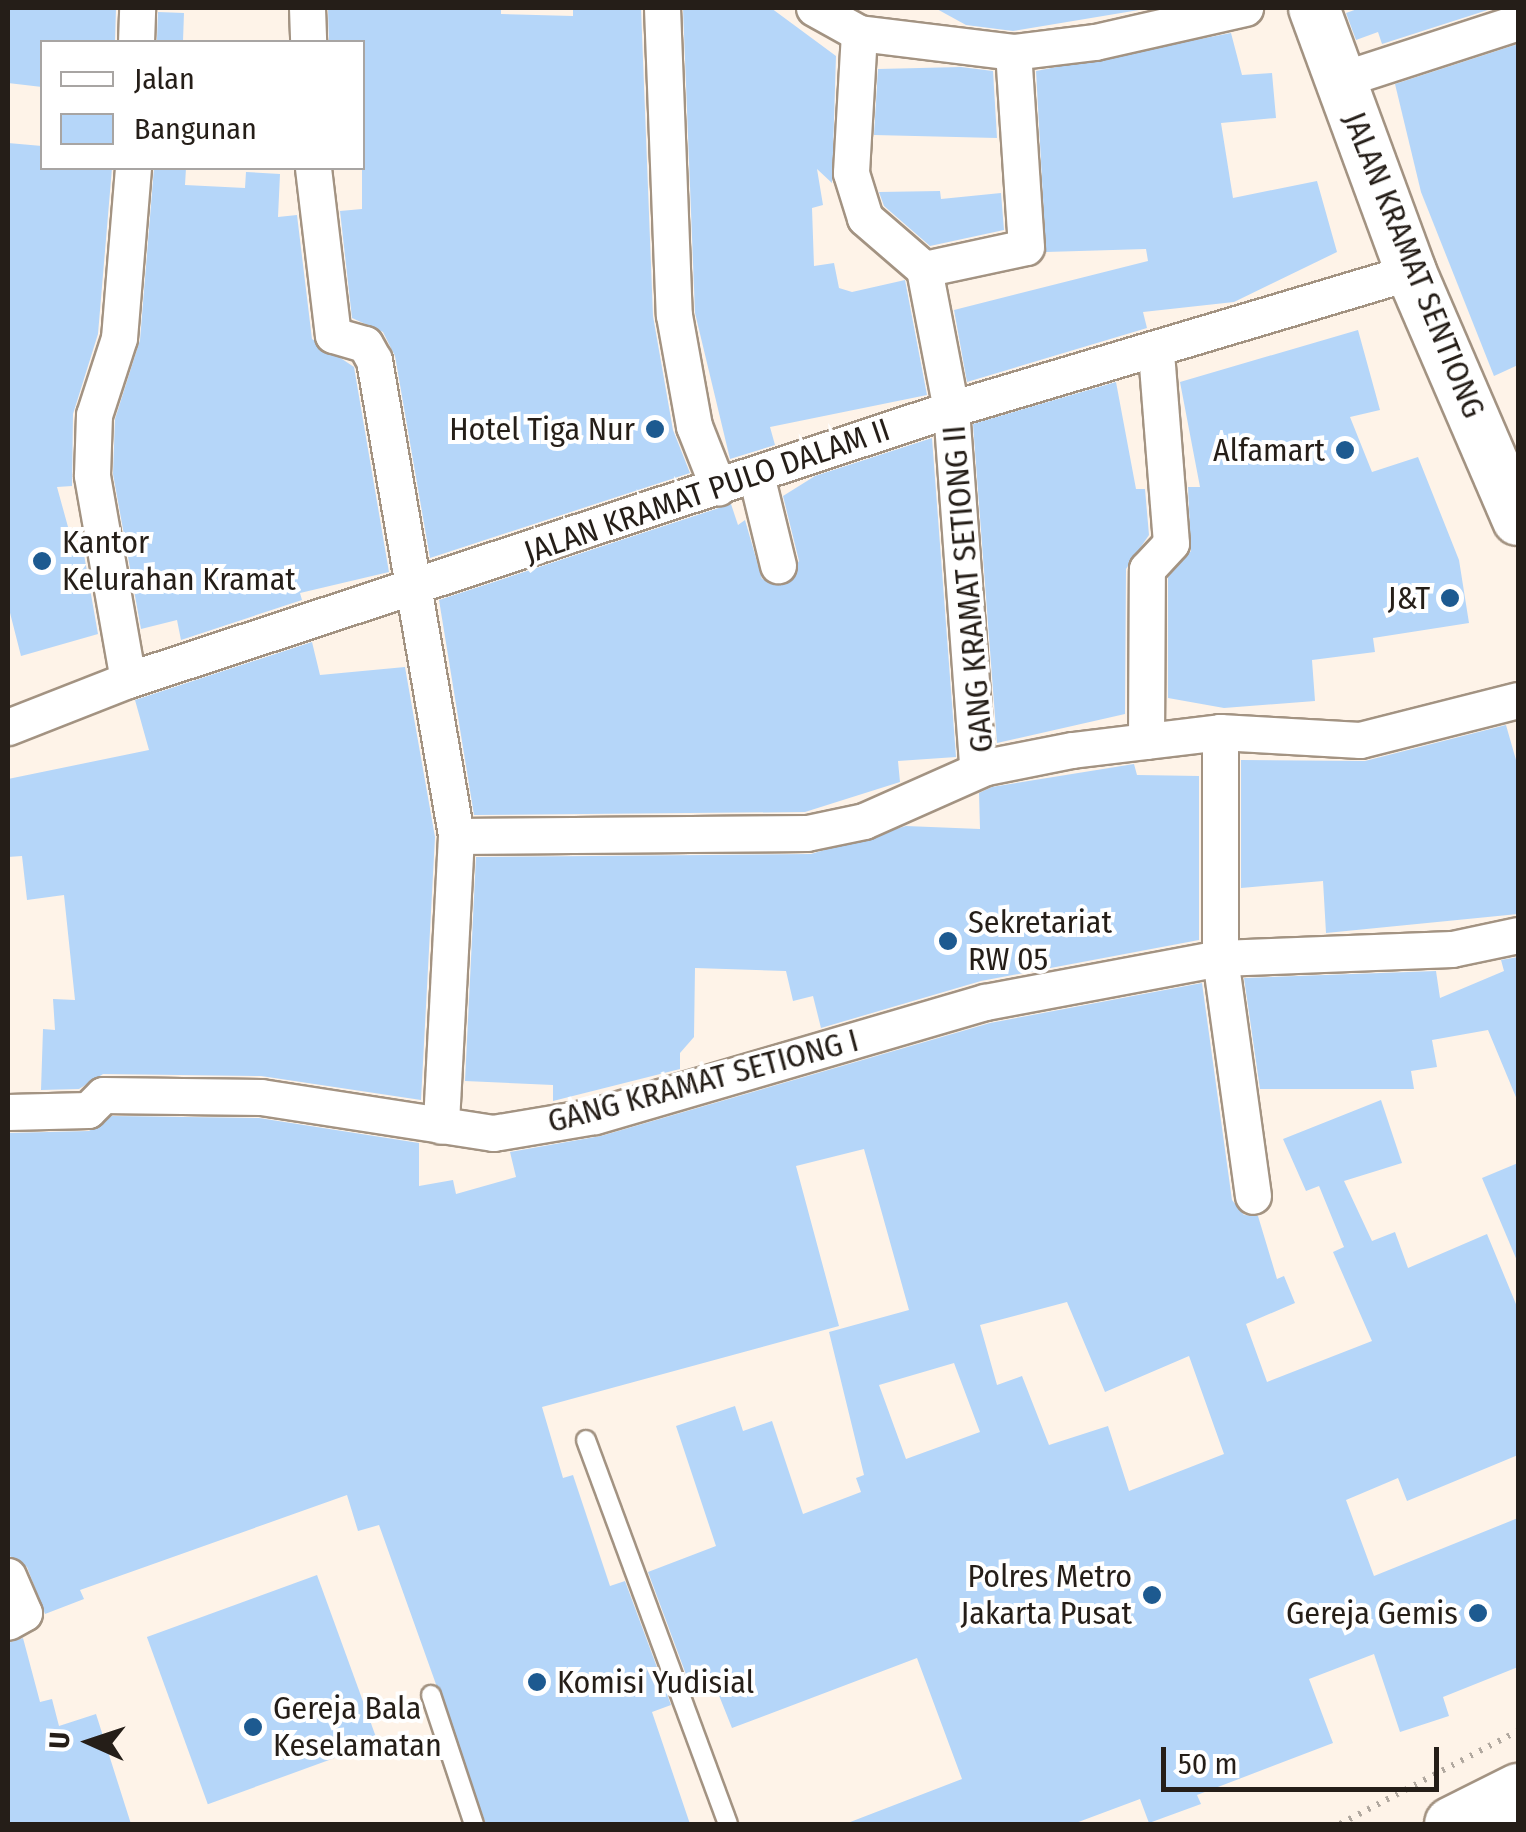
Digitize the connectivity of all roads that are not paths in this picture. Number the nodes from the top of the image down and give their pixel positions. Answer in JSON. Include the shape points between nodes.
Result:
{"nodes":[{"id":1,"x":137,"y":8,"type":"edge"},
{"id":2,"x":306,"y":8,"type":"edge"},
{"id":3,"x":662,"y":8,"type":"edge"},
{"id":4,"x":814,"y":8,"type":"edge"},
{"id":5,"x":1244,"y":8,"type":"edge"},
{"id":6,"x":1314,"y":8,"type":"edge"},
{"id":7,"x":1518,"y":22,"type":"edge"},
{"id":8,"x":858,"y":33,"type":"junction"},
{"id":9,"x":136,"y":40,"type":"edge"},
{"id":10,"x":308,"y":40,"type":"edge"},
{"id":11,"x":1013,"y":52,"type":"junction"},
{"id":12,"x":1340,"y":80,"type":"junction"},
{"id":13,"x":132,"y":170,"type":"edge"},
{"id":14,"x":313,"y":170,"type":"edge"},
{"id":15,"x":924,"y":270,"type":"junction"},
{"id":16,"x":1412,"y":272,"type":"junction"},
{"id":17,"x":1156,"y":352,"type":"junction"},
{"id":18,"x":951,"y":409,"type":"junction"},
{"id":19,"x":756,"y":475,"type":"junction"},
{"id":20,"x":718,"y":487,"type":"junction"},
{"id":21,"x":1518,"y":520,"type":"edge"},
{"id":22,"x":778,"y":565,"type":"dead end"},
{"id":23,"x":415,"y":590,"type":"junction"},
{"id":24,"x":128,"y":680,"type":"junction"},
{"id":25,"x":1518,"y":700,"type":"edge"},
{"id":26,"x":8,"y":727,"type":"edge"},
{"id":27,"x":1220,"y":732,"type":"junction"},
{"id":28,"x":1146,"y":741,"type":"junction"},
{"id":29,"x":986,"y":768,"type":"junction"},
{"id":30,"x":456,"y":836,"type":"junction"},
{"id":31,"x":1518,"y":935,"type":"edge"},
{"id":32,"x":1220,"y":958,"type":"junction"},
{"id":33,"x":8,"y":1112,"type":"edge"},
{"id":34,"x":440,"y":1126,"type":"junction"},
{"id":35,"x":1253,"y":1196,"type":"dead end"},
{"id":36,"x":586,"y":1440,"type":"dead end"},
{"id":37,"x":8,"y":1576,"type":"edge"},
{"id":38,"x":16,"y":1618,"type":"edge"},
{"id":39,"x":431,"y":1695,"type":"dead end"},
{"id":40,"x":1518,"y":1791,"type":"edge"},
{"id":41,"x":474,"y":1824,"type":"edge"},
{"id":42,"x":728,"y":1824,"type":"edge"},
{"id":43,"x":1452,"y":1824,"type":"edge"}],
"edges":[{"from":1,"to":9,"type":"street"},
{"from":2,"to":10,"type":"street"},
{"from":3,"to":20,"type":"street","via":[[674,314],[694,426]]},
{"from":4,"to":8,"type":"street"},
{"from":5,"to":11,"type":"street","via":[[1095,42]]},
{"from":6,"to":12,"type":"street","name":"JALAN KRAMAT SENTIONG"},
{"from":7,"to":12,"type":"street"},
{"from":8,"to":11,"type":"street"},
{"from":8,"to":15,"type":"street","via":[[851,173],[865,218]]},
{"from":11,"to":15,"type":"street","via":[[1026,247]]},
{"from":12,"to":16,"type":"street","name":"JALAN KRAMAT SENTIONG"},
{"from":13,"to":24,"type":"street","via":[[118,338],[94,416],[92,476]]},
{"from":14,"to":23,"type":"street","via":[[333,335],[371,350]]},
{"from":15,"to":18,"type":"street","name":"GANG KRAMAT SETIONG II"},
{"from":16,"to":17,"type":"street","name":"JALAN KRAMAT PULO DALAM II"},
{"from":16,"to":21,"type":"street","name":"JALAN KRAMAT SENTIONG"},
{"from":17,"to":18,"type":"street","name":"JALAN KRAMAT PULO DALAM II"},
{"from":17,"to":28,"type":"street","via":[[1171,543],[1147,569]]},
{"from":18,"to":19,"type":"street","name":"JALAN KRAMAT PULO DALAM II"},
{"from":18,"to":29,"type":"street","name":"GANG KRAMAT SETIONG II","via":[[977,760]]},
{"from":19,"to":20,"type":"street","name":"JALAN KRAMAT PULO DALAM II"},
{"from":19,"to":22,"type":"street"},
{"from":20,"to":23,"type":"street","name":"JALAN KRAMAT PULO DALAM II"},
{"from":23,"to":24,"type":"street","name":"JALAN KRAMAT PULO DALAM II"},
{"from":23,"to":30,"type":"street"},
{"from":24,"to":26,"type":"street","name":"JALAN KRAMAT PULO DALAM II"},
{"from":25,"to":27,"type":"street","name":"GANG KRAMAT SETIONG II","via":[[1360,740]]},
{"from":27,"to":28,"type":"street","name":"GANG KRAMAT SETIONG II"},
{"from":27,"to":32,"type":"street"},
{"from":28,"to":29,"type":"street","name":"GANG KRAMAT SETIONG II"},
{"from":29,"to":30,"type":"street","via":[[864,821],[808,834]]},
{"from":30,"to":34,"type":"street"},
{"from":31,"to":32,"type":"street","name":"GANG KRAMAT SETIONG I","via":[[1452,949]]},
{"from":32,"to":34,"type":"street","name":"GANG KRAMAT SETIONG I","via":[[986,1002],[596,1116],[494,1133]]},
{"from":32,"to":35,"type":"street"},
{"from":33,"to":34,"type":"street","name":"GANG KRAMAT SETIONG I","via":[[88,1110],[103,1095],[262,1097]]},
{"from":36,"to":42,"type":"lane"},
{"from":37,"to":38,"type":"street"},
{"from":39,"to":41,"type":"lane"},
{"from":40,"to":43,"type":"main road"}]}
